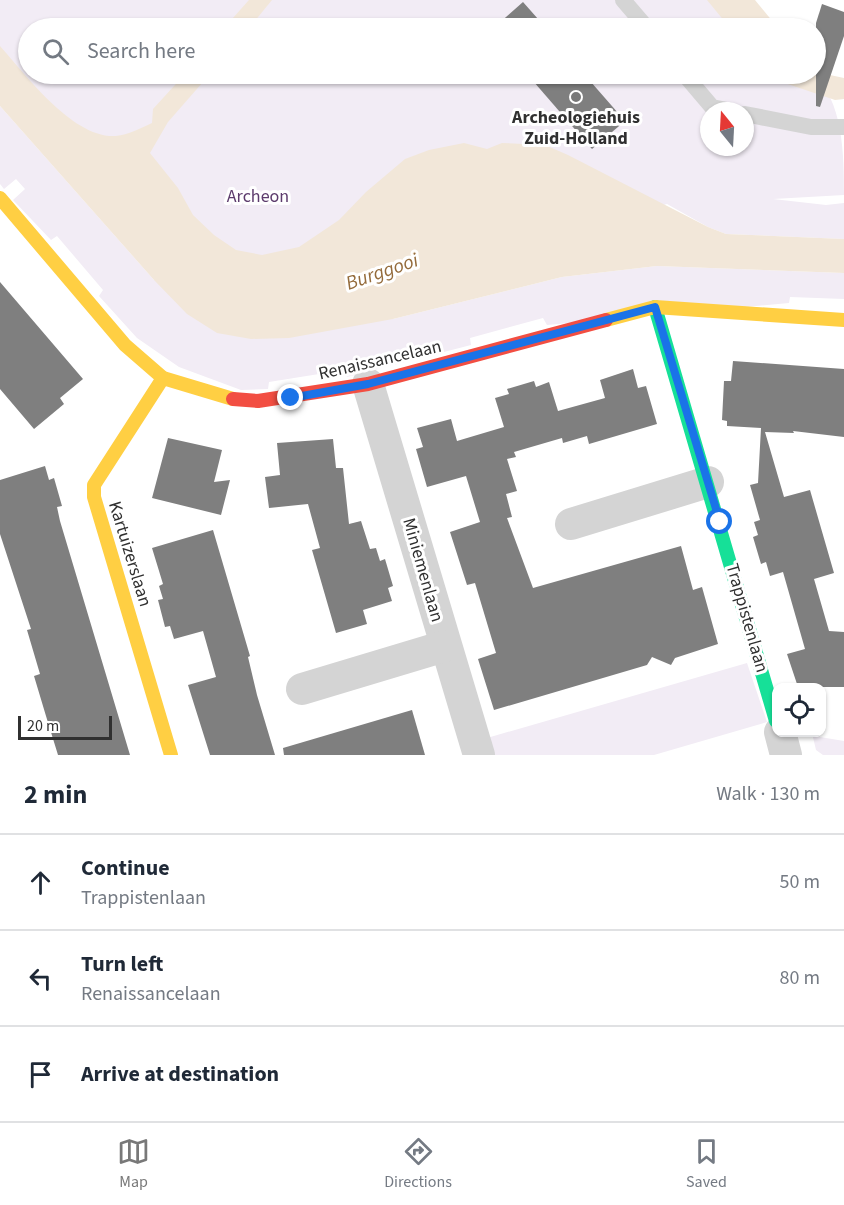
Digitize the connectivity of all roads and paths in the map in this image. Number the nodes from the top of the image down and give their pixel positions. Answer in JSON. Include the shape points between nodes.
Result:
{"nodes":[{"id":1,"x":623,"y":0,"type":"edge"},
{"id":2,"x":638,"y":18,"type":"edge"},
{"id":3,"x":692,"y":84,"type":"edge"},
{"id":4,"x":708,"y":102,"type":"edge"},
{"id":5,"x":754,"y":116,"type":"edge"},
{"id":6,"x":844,"y":127,"type":"edge"},
{"id":7,"x":0,"y":198,"type":"edge"},
{"id":8,"x":655,"y":307,"type":"junction"},
{"id":9,"x":844,"y":320,"type":"edge"},
{"id":10,"x":163,"y":378,"type":"junction"},
{"id":11,"x":368,"y":384,"type":"junction"},
{"id":12,"x":708,"y":482,"type":"junction"},
{"id":13,"x":571,"y":524,"type":"dead end"},
{"id":14,"x":445,"y":646,"type":"junction"},
{"id":15,"x":302,"y":689,"type":"dead end"},
{"id":16,"x":772,"y":705,"type":"edge"},
{"id":17,"x":781,"y":737,"type":"edge"},
{"id":18,"x":171,"y":755,"type":"edge"},
{"id":19,"x":479,"y":755,"type":"edge"},
{"id":20,"x":786,"y":755,"type":"edge"}],
"edges":[{"from":1,"to":2,"type":"lane"},
{"from":3,"to":4,"type":"lane"},
{"from":5,"to":6,"type":"lane","via":[[811,127]]},
{"from":7,"to":10,"type":"street","name":"Renaissancelaan","via":[[124,345]]},
{"from":8,"to":9,"type":"street","name":"Renaissancelaan"},
{"from":8,"to":11,"type":"street","name":"Renaissancelaan"},
{"from":8,"to":12,"type":"street","name":"Trappistenlaan"},
{"from":10,"to":11,"type":"street","name":"Renaissancelaan","via":[[228,398],[258,401]]},
{"from":10,"to":18,"type":"street","name":"Kartuizerslaan","via":[[94,485],[94,497]]},
{"from":11,"to":14,"type":"street","name":"Miniemenlaan"},
{"from":12,"to":13,"type":"street"},
{"from":12,"to":16,"type":"street","name":"Trappistenlaan"},
{"from":14,"to":15,"type":"street"},
{"from":14,"to":19,"type":"street","name":"Miniemenlaan"},
{"from":17,"to":20,"type":"street"}]}
